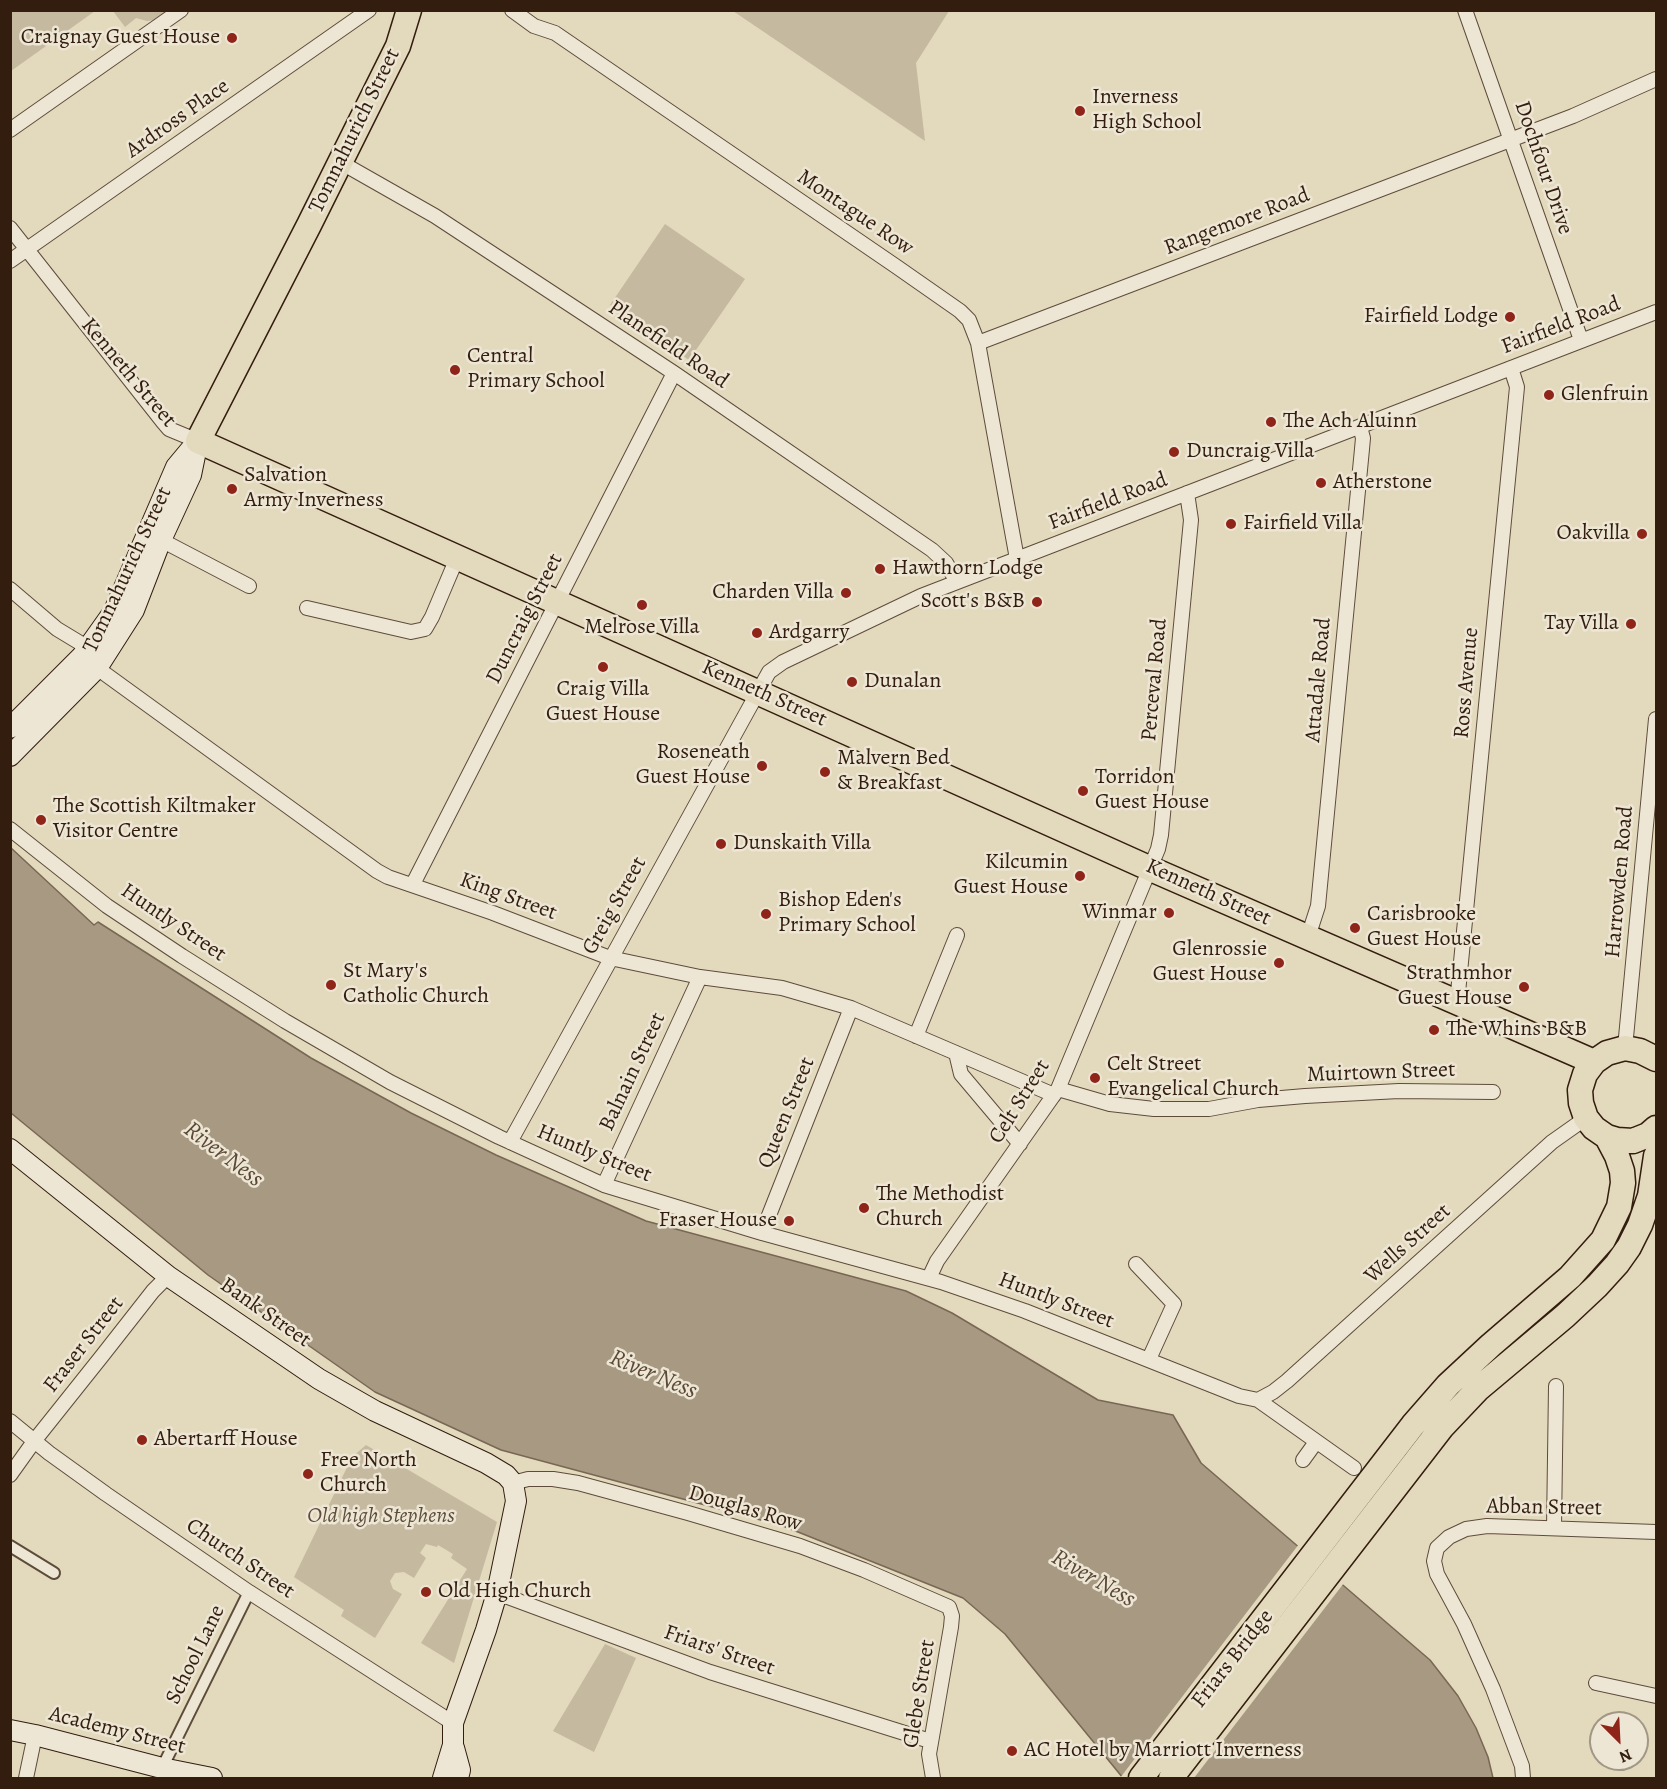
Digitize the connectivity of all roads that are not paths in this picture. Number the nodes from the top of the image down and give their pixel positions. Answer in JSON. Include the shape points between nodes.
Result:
{"nodes":[{"id":1,"x":181,"y":10,"type":"edge"},
{"id":2,"x":369,"y":10,"type":"edge"},
{"id":3,"x":409,"y":10,"type":"edge"},
{"id":4,"x":512,"y":10,"type":"edge"},
{"id":5,"x":1465,"y":10,"type":"edge"},
{"id":6,"x":1656,"y":79,"type":"edge"},
{"id":7,"x":10,"y":130,"type":"edge"},
{"id":8,"x":1510,"y":139,"type":"junction"},
{"id":9,"x":340,"y":162,"type":"junction"},
{"id":10,"x":10,"y":228,"type":"edge"},
{"id":11,"x":27,"y":250,"type":"junction"},
{"id":12,"x":10,"y":261,"type":"edge"},
{"id":13,"x":1656,"y":312,"type":"edge"},
{"id":14,"x":1581,"y":340,"type":"junction"},
{"id":15,"x":978,"y":343,"type":"junction"},
{"id":16,"x":1511,"y":368,"type":"junction"},
{"id":17,"x":674,"y":373,"type":"junction"},
{"id":18,"x":1360,"y":427,"type":"junction"},
{"id":19,"x":198,"y":441,"type":"junction"},
{"id":20,"x":1187,"y":494,"type":"junction"},
{"id":21,"x":161,"y":540,"type":"junction"},
{"id":22,"x":457,"y":558,"type":"junction"},
{"id":23,"x":1017,"y":559,"type":"junction"},
{"id":24,"x":957,"y":582,"type":"junction"},
{"id":25,"x":249,"y":586,"type":"dead end"},
{"id":26,"x":10,"y":589,"type":"edge"},
{"id":27,"x":557,"y":602,"type":"junction"},
{"id":28,"x":307,"y":608,"type":"dead end"},
{"id":29,"x":93,"y":658,"type":"junction"},
{"id":30,"x":758,"y":692,"type":"junction"},
{"id":31,"x":1656,"y":719,"type":"edge"},
{"id":32,"x":10,"y":728,"type":"edge"},
{"id":33,"x":10,"y":756,"type":"edge"},
{"id":34,"x":10,"y":829,"type":"edge"},
{"id":35,"x":1151,"y":868,"type":"junction"},
{"id":36,"x":413,"y":884,"type":"junction"},
{"id":37,"x":957,"y":935,"type":"dead end"},
{"id":38,"x":1308,"y":937,"type":"junction"},
{"id":39,"x":610,"y":958,"type":"junction"},
{"id":40,"x":700,"y":977,"type":"junction"},
{"id":41,"x":1457,"y":1003,"type":"junction"},
{"id":42,"x":851,"y":1008,"type":"junction"},
{"id":43,"x":916,"y":1036,"type":"junction"},
{"id":44,"x":1625,"y":1048,"type":"junction"},
{"id":45,"x":956,"y":1053,"type":"junction"},
{"id":46,"x":1656,"y":1059,"type":"edge"},
{"id":47,"x":1594,"y":1062,"type":"junction"},
{"id":48,"x":1056,"y":1092,"type":"junction"},
{"id":49,"x":1493,"y":1092,"type":"dead end"},
{"id":50,"x":1587,"y":1118,"type":"junction"},
{"id":51,"x":1656,"y":1128,"type":"edge"},
{"id":52,"x":1606,"y":1137,"type":"junction"},
{"id":53,"x":510,"y":1142,"type":"junction"},
{"id":54,"x":1020,"y":1144,"type":"junction"},
{"id":55,"x":10,"y":1149,"type":"edge"},
{"id":56,"x":1656,"y":1156,"type":"edge"},
{"id":57,"x":604,"y":1185,"type":"junction"},
{"id":58,"x":762,"y":1233,"type":"junction"},
{"id":59,"x":1136,"y":1264,"type":"dead end"},
{"id":60,"x":168,"y":1276,"type":"junction"},
{"id":61,"x":929,"y":1278,"type":"junction"},
{"id":62,"x":1149,"y":1359,"type":"junction"},
{"id":63,"x":1556,"y":1386,"type":"dead end"},
{"id":64,"x":1258,"y":1400,"type":"junction"},
{"id":65,"x":10,"y":1421,"type":"edge"},
{"id":66,"x":35,"y":1440,"type":"junction"},
{"id":67,"x":1316,"y":1442,"type":"junction"},
{"id":68,"x":1303,"y":1460,"type":"dead end"},
{"id":69,"x":1354,"y":1468,"type":"dead end"},
{"id":70,"x":10,"y":1475,"type":"edge"},
{"id":71,"x":513,"y":1483,"type":"junction"},
{"id":72,"x":1554,"y":1528,"type":"junction"},
{"id":73,"x":1656,"y":1532,"type":"edge"},
{"id":74,"x":10,"y":1546,"type":"edge"},
{"id":75,"x":54,"y":1573,"type":"dead end"},
{"id":76,"x":249,"y":1592,"type":"junction"},
{"id":77,"x":496,"y":1593,"type":"junction"},
{"id":78,"x":952,"y":1616,"type":"joint"},
{"id":79,"x":1596,"y":1683,"type":"dead end"},
{"id":80,"x":1656,"y":1696,"type":"edge"},
{"id":81,"x":453,"y":1723,"type":"junction"},
{"id":82,"x":10,"y":1730,"type":"edge"},
{"id":83,"x":34,"y":1735,"type":"junction"},
{"id":84,"x":930,"y":1741,"type":"junction"},
{"id":85,"x":453,"y":1745,"type":"junction"},
{"id":86,"x":162,"y":1768,"type":"junction"},
{"id":87,"x":1523,"y":1772,"type":"edge"},
{"id":88,"x":26,"y":1779,"type":"edge"},
{"id":89,"x":212,"y":1779,"type":"edge"},
{"id":90,"x":444,"y":1779,"type":"edge"},
{"id":91,"x":458,"y":1779,"type":"edge"},
{"id":92,"x":933,"y":1779,"type":"edge"},
{"id":93,"x":1141,"y":1779,"type":"edge"},
{"id":94,"x":1172,"y":1779,"type":"edge"}],
"edges":[{"from":1,"to":7,"type":"street"},
{"from":2,"to":11,"type":"street","name":"Ardross Place"},
{"from":3,"to":9,"type":"highway","name":"Tomnahurich Street","via":[[398,46]]},
{"from":4,"to":15,"type":"street","name":"Montague Row","via":[[534,26],[555,33],[960,311],[969,320]]},
{"from":5,"to":8,"type":"street","name":"Dochfour Drive"},
{"from":6,"to":8,"type":"street","name":"Rangemore Road"},
{"from":8,"to":14,"type":"street","name":"Dochfour Drive"},
{"from":8,"to":15,"type":"street","name":"Rangemore Road"},
{"from":9,"to":17,"type":"street","name":"Planefield Road","via":[[435,216]]},
{"from":9,"to":19,"type":"highway","name":"Tomnahurich Street"},
{"from":10,"to":11,"type":"street","name":"Kenneth Street"},
{"from":11,"to":12,"type":"street","name":"Ardross Place"},
{"from":11,"to":19,"type":"street","name":"Kenneth Street","via":[[169,429]]},
{"from":13,"to":14,"type":"street","name":"Fairfield Road"},
{"from":14,"to":16,"type":"street","name":"Fairfield Road"},
{"from":15,"to":23,"type":"street","name":"Montague Row"},
{"from":16,"to":18,"type":"street","name":"Fairfield Road"},
{"from":16,"to":41,"type":"street","name":"Ross Avenue","via":[[1517,387]]},
{"from":17,"to":24,"type":"street","name":"Planefield Road","via":[[932,550],[946,563]]},
{"from":17,"to":27,"type":"street","name":"Duncraig Street"},
{"from":18,"to":20,"type":"street","name":"Fairfield Road"},
{"from":18,"to":38,"type":"street","name":"Attadale Road","via":[[1363,438],[1318,906]]},
{"from":19,"to":21,"type":"main road","name":"Tomnahurich Street","via":[[191,475]]},
{"from":19,"to":22,"type":"highway","name":"Kenneth Street"},
{"from":19,"to":29,"type":"main road","name":"Tomnahurich Street","via":[[176,467]]},
{"from":20,"to":23,"type":"street","name":"Fairfield Road"},
{"from":20,"to":35,"type":"street","name":"Perceval Road","via":[[1191,520],[1161,835]]},
{"from":21,"to":25,"type":"street"},
{"from":21,"to":29,"type":"main road","name":"Tomnahurich Street","via":[[134,610]]},
{"from":22,"to":27,"type":"highway","name":"Kenneth Street"},
{"from":22,"to":28,"type":"street","via":[[425,629],[411,632]]},
{"from":23,"to":24,"type":"street","name":"Fairfield Road"},
{"from":24,"to":30,"type":"street","name":"Fairfield Road","via":[[883,612],[783,662],[769,672]]},
{"from":26,"to":29,"type":"street","name":"King Street"},
{"from":27,"to":30,"type":"highway","name":"Kenneth Street"},
{"from":27,"to":36,"type":"street","name":"Duncraig Street"},
{"from":29,"to":32,"type":"main road"},
{"from":29,"to":33,"type":"main road"},
{"from":29,"to":36,"type":"street","name":"King Street","via":[[377,871]]},
{"from":30,"to":35,"type":"highway","name":"Kenneth Street"},
{"from":30,"to":39,"type":"street","name":"Greig Street"},
{"from":31,"to":44,"type":"street","name":"Harrowden Road"},
{"from":34,"to":53,"type":"street","name":"Huntly Street","via":[[108,906],[285,1021],[390,1082]]},
{"from":35,"to":38,"type":"highway","name":"Kenneth Street"},
{"from":35,"to":48,"type":"street","name":"Celt Street"},
{"from":36,"to":39,"type":"street","name":"King Street"},
{"from":37,"to":43,"type":"street"},
{"from":38,"to":41,"type":"highway","name":"Kenneth Street"},
{"from":39,"to":40,"type":"street","name":"King Street"},
{"from":39,"to":53,"type":"street","name":"Greig Street"},
{"from":40,"to":42,"type":"street","name":"King Street","via":[[783,988]]},
{"from":40,"to":57,"type":"street","name":"Balnain Street"},
{"from":41,"to":47,"type":"highway","name":"Kenneth Street"},
{"from":42,"to":43,"type":"street","name":"King Street"},
{"from":42,"to":58,"type":"street","name":"Queen Street"},
{"from":43,"to":45,"type":"street","name":"King Street"},
{"from":44,"to":46,"type":"highway"},
{"from":44,"to":47,"type":"highway"},
{"from":45,"to":48,"type":"street","name":"Muirtown Street"},
{"from":45,"to":54,"type":"street","via":[[961,1074]]},
{"from":47,"to":50,"type":"highway","via":[[1580,1090]]},
{"from":48,"to":49,"type":"street","name":"Muirtown Street","via":[[1154,1109],[1209,1109],[1258,1100],[1399,1091]]},
{"from":48,"to":54,"type":"street","name":"Celt Street"},
{"from":50,"to":52,"type":"highway","name":"Friars Bridge"},
{"from":50,"to":64,"type":"street","name":"Wells Street","via":[[1552,1142],[1287,1381]]},
{"from":51,"to":52,"type":"highway","via":[[1648,1136],[1633,1141]]},
{"from":52,"to":93,"type":"highway","name":"Friars Bridge","via":[[1617,1156],[1623,1183],[1619,1207],[1603,1240],[1570,1277],[1448,1385],[1413,1425]]},
{"from":53,"to":57,"type":"street","name":"Huntly Street"},
{"from":54,"to":61,"type":"street","name":"Celt Street"},
{"from":55,"to":60,"type":"main road","name":"Bank Street"},
{"from":56,"to":94,"type":"highway","name":"Friars Bridge","via":[[1650,1196],[1640,1225],[1617,1264],[1565,1316],[1512,1358],[1437,1434]]},
{"from":57,"to":58,"type":"street","name":"Huntly Street"},
{"from":58,"to":61,"type":"street","name":"Huntly Street"},
{"from":59,"to":62,"type":"street","via":[[1174,1304]]},
{"from":60,"to":66,"type":"street","name":"Fraser Street"},
{"from":60,"to":71,"type":"main road","name":"Bank Street","via":[[318,1379],[375,1411],[486,1463]]},
{"from":61,"to":62,"type":"street","name":"Huntly Street"},
{"from":62,"to":64,"type":"street","name":"Huntly Street"},
{"from":63,"to":72,"type":"street"},
{"from":64,"to":67,"type":"street"},
{"from":65,"to":66,"type":"street","name":"Church Street"},
{"from":66,"to":70,"type":"street","name":"Fraser Street"},
{"from":66,"to":76,"type":"street","name":"Church Street","via":[[48,1453]]},
{"from":67,"to":68,"type":"street"},
{"from":67,"to":69,"type":"street"},
{"from":71,"to":77,"type":"main road","via":[[516,1500]]},
{"from":71,"to":78,"type":"street","name":"Douglas Row","via":[[553,1479],[578,1483],[800,1546],[949,1607]]},
{"from":72,"to":73,"type":"street","name":"Abban Street"},
{"from":72,"to":87,"type":"street","name":"Abban Street","via":[[1467,1529],[1437,1548],[1434,1561],[1493,1689]]},
{"from":74,"to":75,"type":"street"},
{"from":76,"to":81,"type":"street","name":"Church Street"},
{"from":76,"to":86,"type":"street","name":"School Lane"},
{"from":77,"to":81,"type":"main road"},
{"from":77,"to":84,"type":"street","name":"Friars' Street","via":[[710,1672]]},
{"from":78,"to":84,"type":"street","name":"Glebe Street"},
{"from":79,"to":80,"type":"street"},
{"from":81,"to":85,"type":"main road"},
{"from":82,"to":83,"type":"main road","name":"Academy Street"},
{"from":83,"to":86,"type":"main road","name":"Academy Street"},
{"from":83,"to":88,"type":"street"},
{"from":84,"to":92,"type":"street","name":"Glebe Street"},
{"from":85,"to":90,"type":"main road"},
{"from":85,"to":91,"type":"main road","via":[[460,1770]]},
{"from":86,"to":89,"type":"main road","name":"Academy Street"}]}
